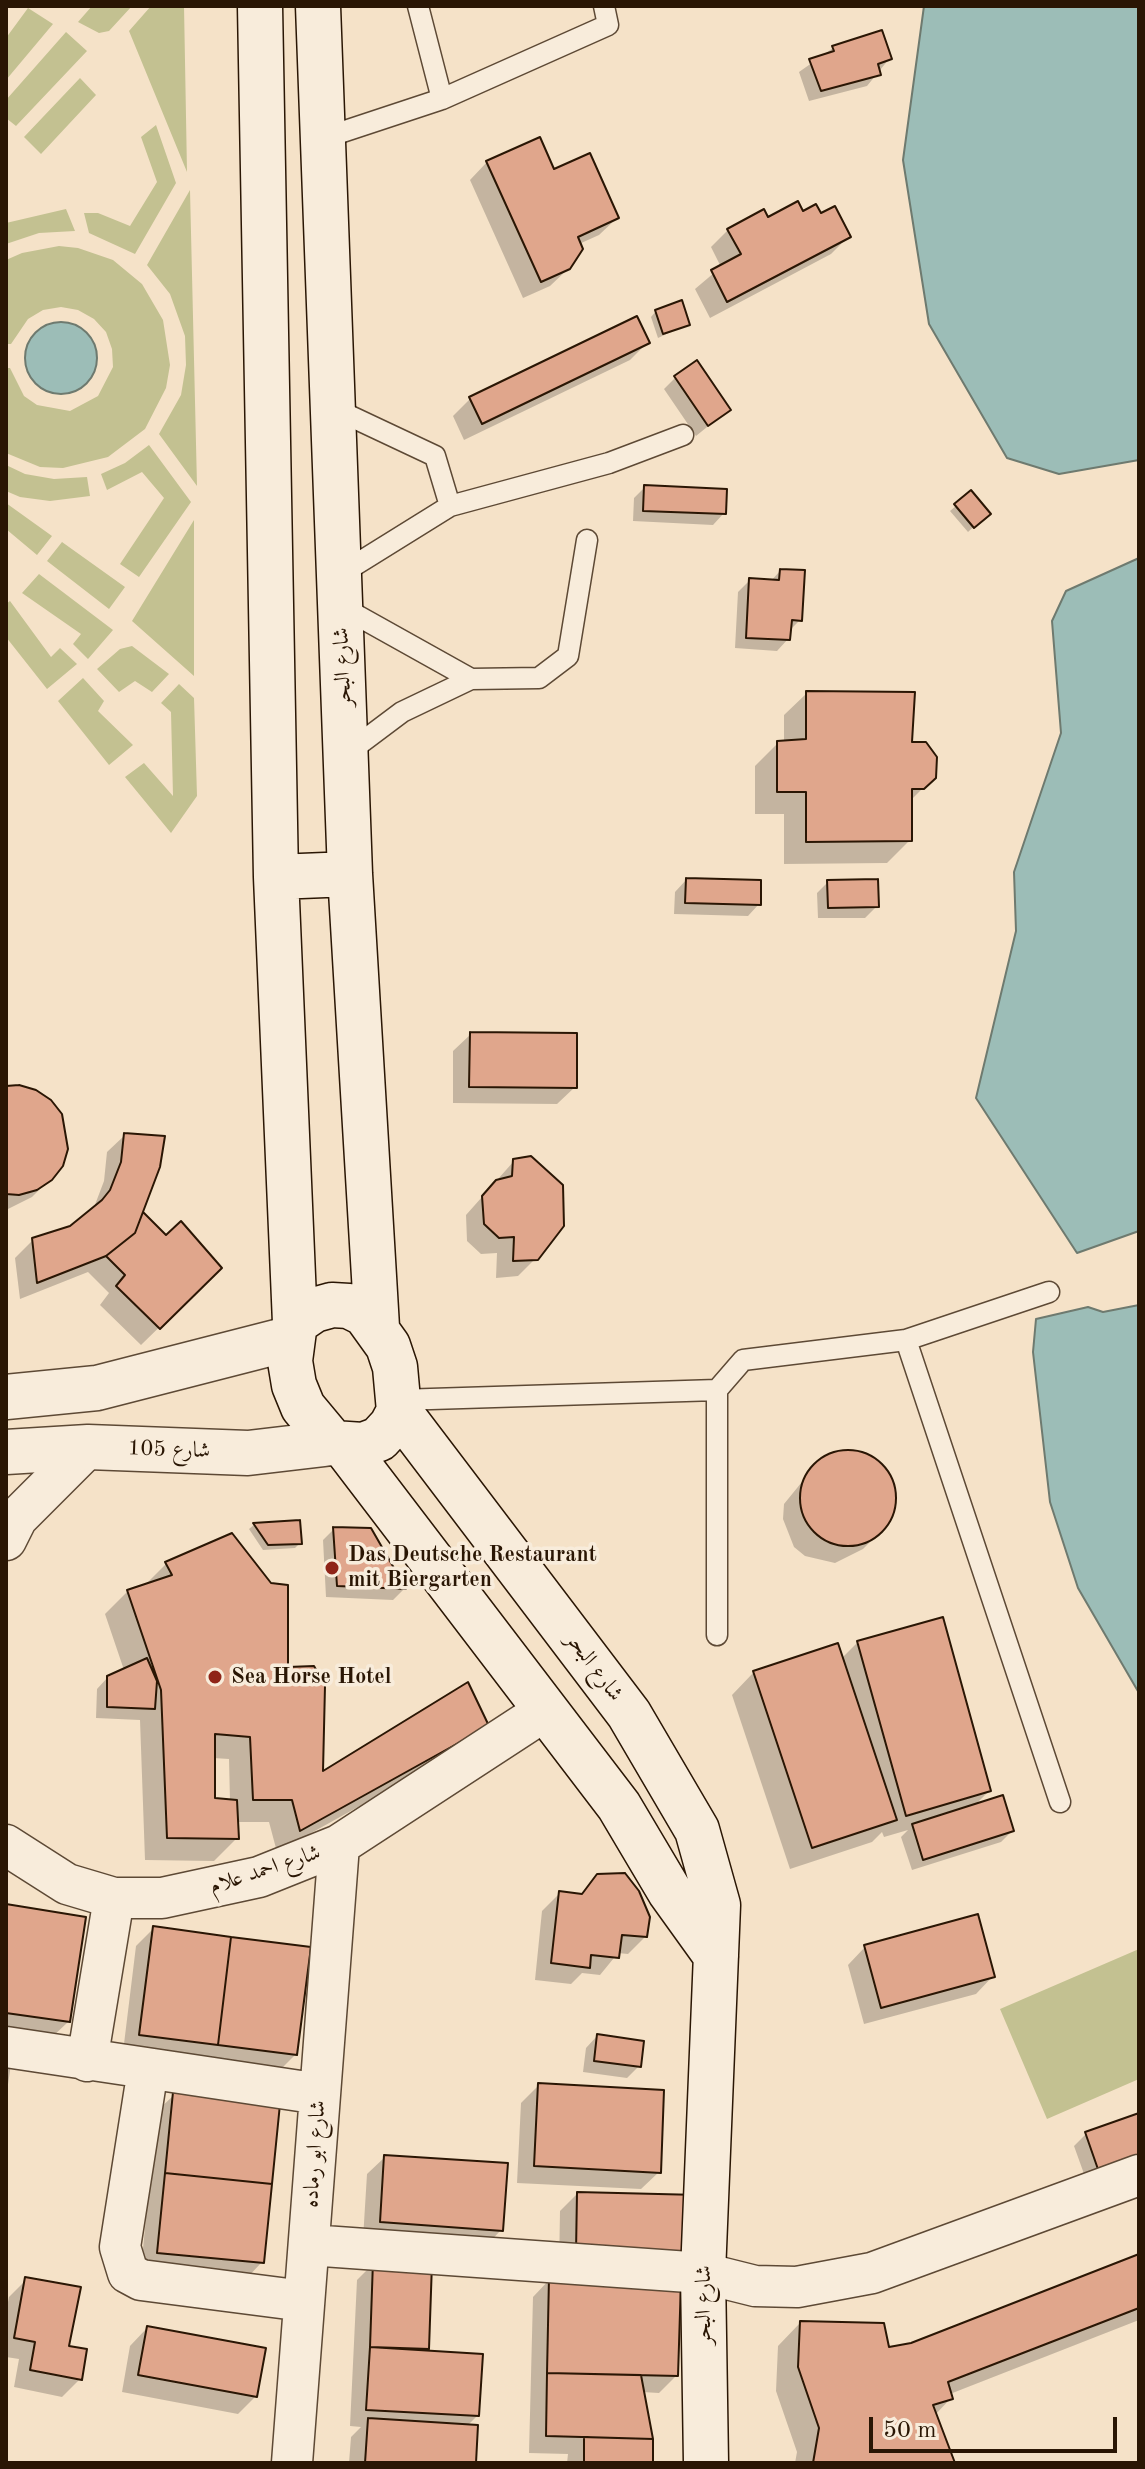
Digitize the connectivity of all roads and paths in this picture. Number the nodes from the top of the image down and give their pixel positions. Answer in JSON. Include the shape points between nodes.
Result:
{"nodes":[{"id":1,"x":260,"y":6,"type":"edge"},
{"id":2,"x":318,"y":6,"type":"edge"},
{"id":3,"x":418,"y":6,"type":"edge"},
{"id":4,"x":604,"y":6,"type":"edge"},
{"id":5,"x":318,"y":60,"type":"junction"},
{"id":6,"x":262,"y":71,"type":"junction"},
{"id":7,"x":442,"y":99,"type":"junction"},
{"id":8,"x":321,"y":139,"type":"junction"},
{"id":9,"x":333,"y":408,"type":"junction"},
{"id":10,"x":683,"y":435,"type":"dead end"},
{"id":11,"x":450,"y":506,"type":"junction"},
{"id":12,"x":587,"y":540,"type":"dead end"},
{"id":13,"x":340,"y":591,"type":"junction"},
{"id":14,"x":471,"y":679,"type":"junction"},
{"id":15,"x":346,"y":754,"type":"junction"},
{"id":16,"x":350,"y":874,"type":"junction"},
{"id":17,"x":276,"y":877,"type":"junction"},
{"id":18,"x":1049,"y":1292,"type":"dead end"},
{"id":19,"x":377,"y":1327,"type":"junction"},
{"id":20,"x":293,"y":1330,"type":"junction"},
{"id":21,"x":906,"y":1340,"type":"junction"},
{"id":22,"x":717,"y":1390,"type":"junction"},
{"id":23,"x":6,"y":1397,"type":"edge"},
{"id":24,"x":399,"y":1405,"type":"junction"},
{"id":25,"x":339,"y":1445,"type":"junction"},
{"id":26,"x":88,"y":1447,"type":"junction"},
{"id":27,"x":6,"y":1452,"type":"edge"},
{"id":28,"x":6,"y":1540,"type":"edge"},
{"id":29,"x":717,"y":1635,"type":"dead end"},
{"id":30,"x":546,"y":1710,"type":"junction"},
{"id":31,"x":1060,"y":1802,"type":"dead end"},
{"id":32,"x":6,"y":1845,"type":"edge"},
{"id":33,"x":339,"y":1845,"type":"junction"},
{"id":34,"x":114,"y":1898,"type":"junction"},
{"id":35,"x":716,"y":1956,"type":"junction"},
{"id":36,"x":6,"y":2047,"type":"edge"},
{"id":37,"x":87,"y":2061,"type":"junction"},
{"id":38,"x":148,"y":2069,"type":"junction"},
{"id":39,"x":320,"y":2094,"type":"junction"},
{"id":40,"x":1139,"y":2175,"type":"edge"},
{"id":41,"x":309,"y":2245,"type":"junction"},
{"id":42,"x":703,"y":2273,"type":"junction"},
{"id":43,"x":304,"y":2301,"type":"junction"},
{"id":44,"x":292,"y":2463,"type":"edge"},
{"id":45,"x":706,"y":2463,"type":"edge"}],
"edges":[{"from":1,"to":6,"type":"main road"},
{"from":2,"to":5,"type":"main road","name":"شارع البحر"},
{"from":3,"to":7,"type":"lane"},
{"from":4,"to":7,"type":"lane","via":[[608,25]]},
{"from":5,"to":6,"type":"main road"},
{"from":5,"to":8,"type":"main road","name":"شارع البحر"},
{"from":6,"to":17,"type":"main road"},
{"from":7,"to":8,"type":"lane"},
{"from":8,"to":9,"type":"main road","name":"شارع البحر"},
{"from":9,"to":11,"type":"lane","via":[[435,456]]},
{"from":9,"to":13,"type":"main road","name":"شارع البحر"},
{"from":10,"to":11,"type":"lane","via":[[609,463]]},
{"from":11,"to":13,"type":"lane"},
{"from":12,"to":14,"type":"lane","via":[[568,656],[539,678]]},
{"from":13,"to":14,"type":"lane"},
{"from":13,"to":15,"type":"main road","name":"شارع البحر"},
{"from":14,"to":15,"type":"lane","via":[[402,712]]},
{"from":15,"to":16,"type":"main road","name":"شارع البحر"},
{"from":16,"to":17,"type":"main road"},
{"from":16,"to":19,"type":"main road","name":"شارع البحر"},
{"from":17,"to":20,"type":"main road"},
{"from":18,"to":21,"type":"lane"},
{"from":19,"to":20,"type":"main road","via":[[357,1310],[332,1305],[314,1310]]},
{"from":19,"to":24,"type":"main road","via":[[395,1367]]},
{"from":20,"to":23,"type":"main road","via":[[97,1388]]},
{"from":20,"to":25,"type":"main road","via":[[290,1361],[298,1396],[316,1427]]},
{"from":21,"to":22,"type":"lane","via":[[743,1360]]},
{"from":21,"to":31,"type":"lane"},
{"from":22,"to":24,"type":"lane"},
{"from":22,"to":29,"type":"lane"},
{"from":24,"to":25,"type":"main road","via":[[379,1439]]},
{"from":24,"to":35,"type":"main road","name":"شارع البحر","via":[[629,1714],[671,1783],[697,1830],[718,1905]]},
{"from":25,"to":26,"type":"main road","name":"شارع 105","via":[[248,1453]]},
{"from":25,"to":30,"type":"main road"},
{"from":26,"to":27,"type":"main road","name":"شارع 105"},
{"from":26,"to":28,"type":"street","via":[[17,1518]]},
{"from":30,"to":33,"type":"street","name":"شارع احمد علام"},
{"from":30,"to":35,"type":"main road","via":[[619,1806]]},
{"from":32,"to":34,"type":"street","name":"شارع احمد علام","via":[[67,1884]]},
{"from":33,"to":34,"type":"street","name":"شارع احمد علام","via":[[302,1862],[210,1889],[162,1898]]},
{"from":33,"to":39,"type":"street","name":"شارع ابو رماده"},
{"from":34,"to":37,"type":"street"},
{"from":35,"to":42,"type":"main road","name":"شارع البحر"},
{"from":36,"to":37,"type":"street"},
{"from":37,"to":38,"type":"street"},
{"from":38,"to":39,"type":"street"},
{"from":38,"to":43,"type":"street","via":[[120,2247],[128,2273],[141,2280]]},
{"from":39,"to":41,"type":"street","name":"شارع ابو رماده"},
{"from":40,"to":42,"type":"street","via":[[859,2276],[797,2287],[755,2286]]},
{"from":41,"to":42,"type":"street"},
{"from":41,"to":43,"type":"street","name":"شارع ابو رماده"},
{"from":42,"to":45,"type":"main road","name":"شارع البحر"},
{"from":43,"to":44,"type":"street","name":"شارع ابو رماده"}]}
